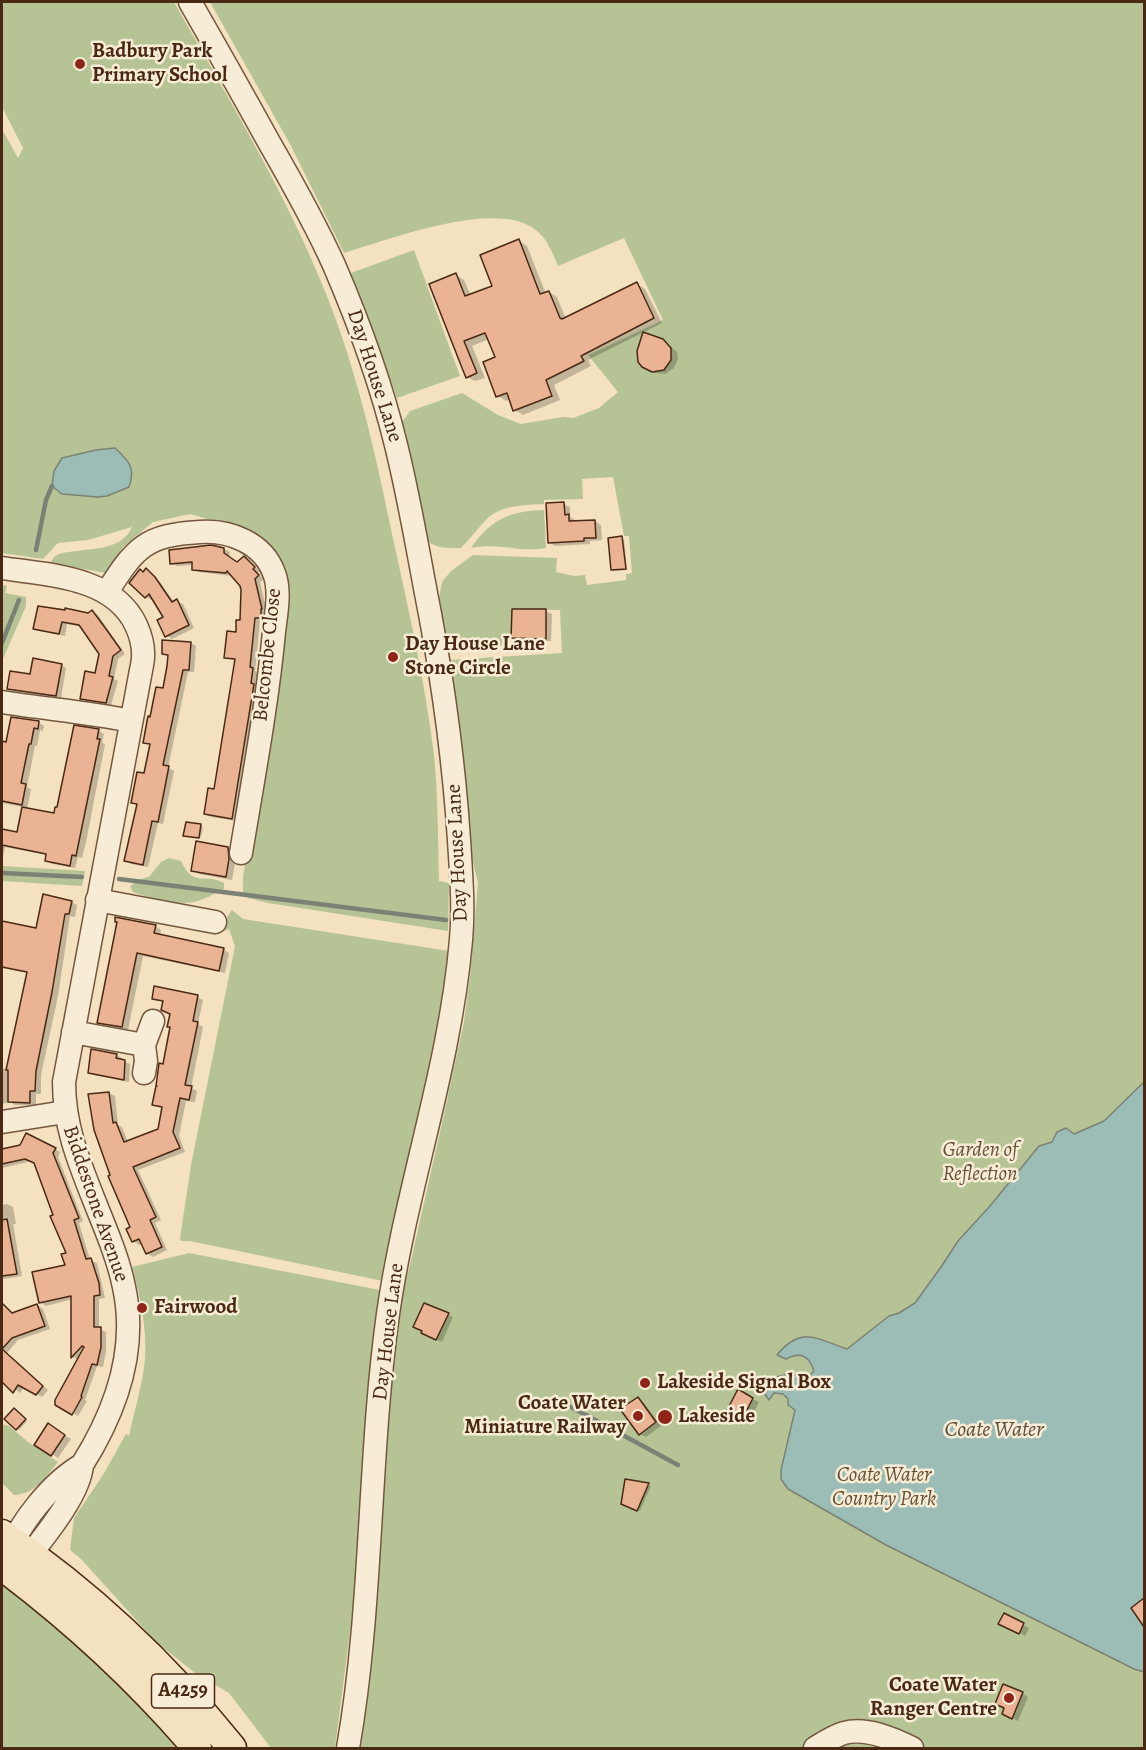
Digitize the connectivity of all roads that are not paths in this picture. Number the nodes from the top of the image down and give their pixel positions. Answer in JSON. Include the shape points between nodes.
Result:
{"nodes":[{"id":1,"x":190,"y":2,"type":"edge"},
{"id":2,"x":2,"y":568,"type":"edge"},
{"id":3,"x":107,"y":592,"type":"junction"},
{"id":4,"x":2,"y":702,"type":"edge"},
{"id":5,"x":131,"y":721,"type":"junction"},
{"id":6,"x":237,"y":843,"type":"dead end"},
{"id":7,"x":97,"y":900,"type":"junction"},
{"id":8,"x":221,"y":920,"type":"dead end"},
{"id":9,"x":153,"y":1021,"type":"dead end"},
{"id":10,"x":73,"y":1032,"type":"junction"},
{"id":11,"x":144,"y":1045,"type":"junction"},
{"id":12,"x":144,"y":1072,"type":"dead end"},
{"id":13,"x":65,"y":1112,"type":"junction"},
{"id":14,"x":2,"y":1122,"type":"edge"},
{"id":15,"x":12,"y":1554,"type":"edge"},
{"id":16,"x":197,"y":1749,"type":"edge"},
{"id":17,"x":232,"y":1749,"type":"edge"},
{"id":18,"x":348,"y":1749,"type":"edge"},
{"id":19,"x":814,"y":1749,"type":"edge"},
{"id":20,"x":912,"y":1749,"type":"edge"}],
"edges":[{"from":1,"to":18,"type":"street","name":"Day House Lane","via":[[308,211],[368,350],[408,497],[439,660],[454,769],[462,925],[453,1012],[388,1318],[355,1710]]},
{"from":2,"to":3,"type":"street","name":"Biddestone Avenue","via":[[86,583]]},
{"from":3,"to":5,"type":"street","name":"Biddestone Avenue","via":[[130,614],[143,644],[144,658]]},
{"from":3,"to":6,"type":"street","name":"Belcombe Close","via":[[134,553],[166,535],[232,535],[248,542],[270,564],[277,585],[269,683]]},
{"from":4,"to":5,"type":"street"},
{"from":5,"to":7,"type":"street","name":"Biddestone Avenue"},
{"from":7,"to":8,"type":"street"},
{"from":7,"to":10,"type":"street","name":"Biddestone Avenue"},
{"from":9,"to":11,"type":"street"},
{"from":10,"to":11,"type":"street"},
{"from":10,"to":13,"type":"street","name":"Biddestone Avenue","via":[[64,1082]]},
{"from":11,"to":12,"type":"street"},
{"from":13,"to":14,"type":"street"},
{"from":13,"to":15,"type":"street","name":"Biddestone Avenue","via":[[69,1133],[119,1268],[128,1327],[125,1364],[117,1398],[100,1435],[82,1465],[45,1497]]},
{"from":15,"to":16,"type":"main road","number":"A4259","via":[[41,1596],[117,1662]]},
{"from":15,"to":17,"type":"main road","number":"A4259","via":[[92,1602],[180,1688]]},
{"from":19,"to":20,"type":"street","via":[[842,1733],[861,1731],[885,1736]]}]}
